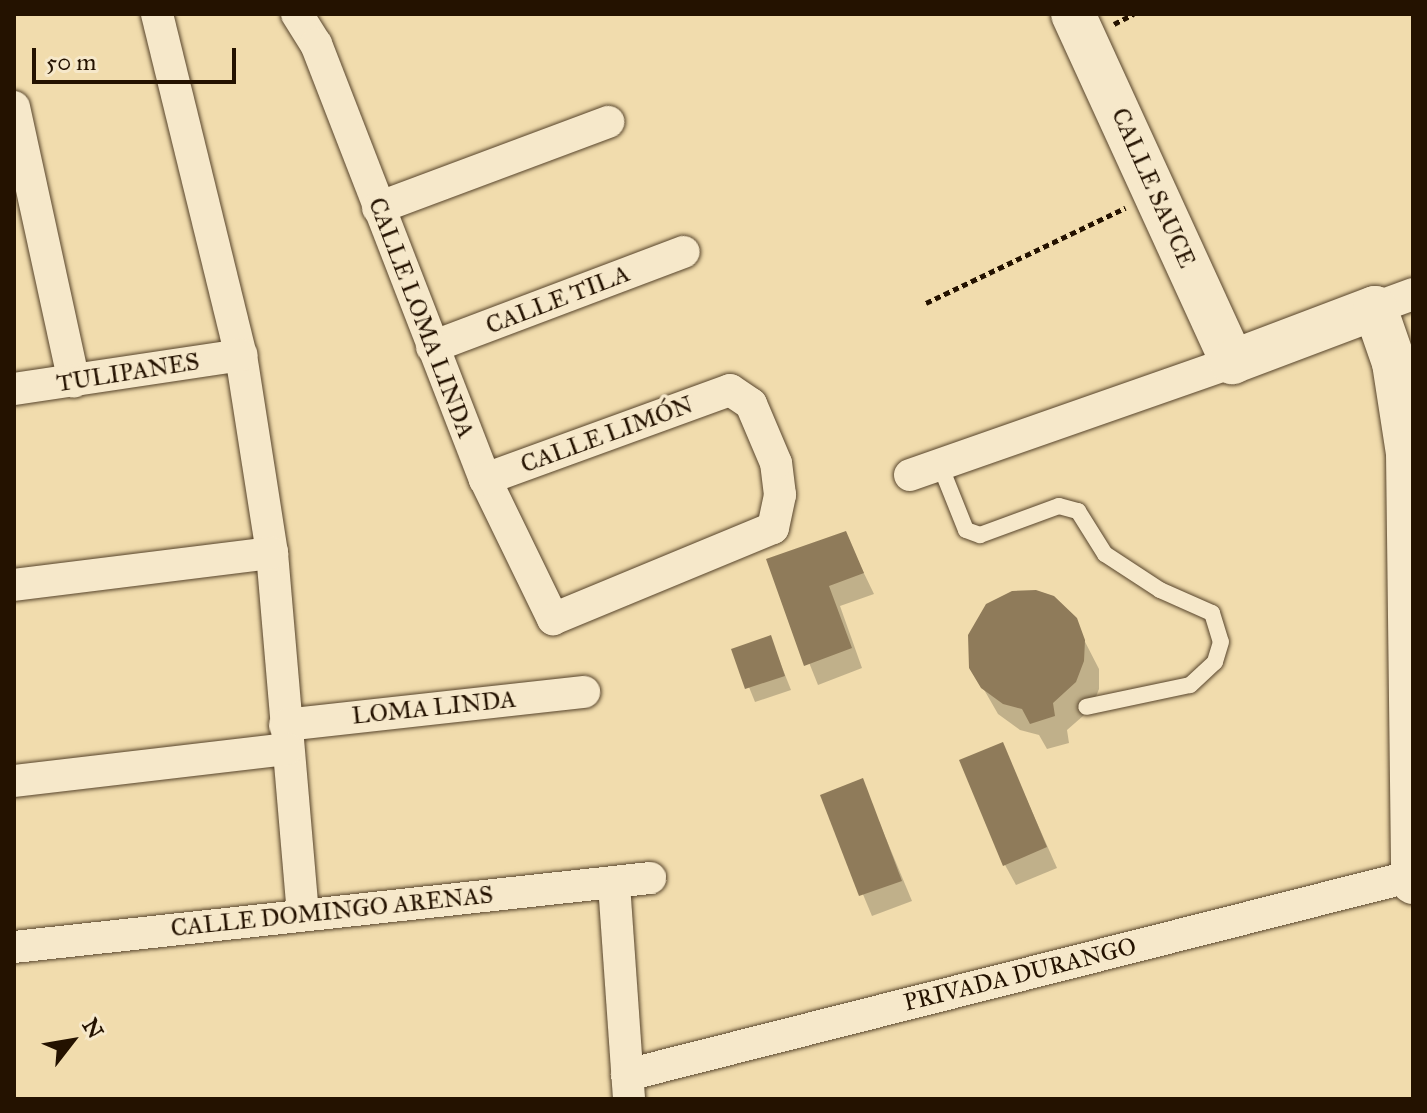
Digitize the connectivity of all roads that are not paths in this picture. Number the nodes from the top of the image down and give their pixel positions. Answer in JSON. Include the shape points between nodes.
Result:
{"nodes":[{"id":1,"x":157,"y":14,"type":"edge"},
{"id":2,"x":297,"y":14,"type":"edge"},
{"id":3,"x":1073,"y":14,"type":"edge"},
{"id":4,"x":14,"y":107,"type":"edge"},
{"id":5,"x":608,"y":122,"type":"dead end"},
{"id":6,"x":378,"y":208,"type":"junction"},
{"id":7,"x":684,"y":252,"type":"dead end"},
{"id":8,"x":1394,"y":301,"type":"edge"},
{"id":9,"x":432,"y":347,"type":"junction"},
{"id":10,"x":241,"y":355,"type":"junction"},
{"id":11,"x":1232,"y":362,"type":"junction"},
{"id":12,"x":74,"y":382,"type":"junction"},
{"id":13,"x":14,"y":389,"type":"edge"},
{"id":14,"x":925,"y":470,"type":"joint"},
{"id":15,"x":485,"y":479,"type":"junction"},
{"id":16,"x":1410,"y":523,"type":"edge"},
{"id":17,"x":272,"y":553,"type":"junction"},
{"id":18,"x":14,"y":585,"type":"edge"},
{"id":19,"x":553,"y":619,"type":"joint"},
{"id":20,"x":584,"y":692,"type":"dead end"},
{"id":21,"x":1086,"y":707,"type":"dead end"},
{"id":22,"x":286,"y":737,"type":"junction"},
{"id":23,"x":1413,"y":740,"type":"edge"},
{"id":24,"x":14,"y":781,"type":"edge"},
{"id":25,"x":1412,"y":876,"type":"edge"},
{"id":26,"x":650,"y":878,"type":"dead end"},
{"id":27,"x":1413,"y":882,"type":"edge"},
{"id":28,"x":614,"y":884,"type":"junction"},
{"id":29,"x":303,"y":913,"type":"junction"},
{"id":30,"x":14,"y":947,"type":"edge"},
{"id":31,"x":628,"y":1087,"type":"edge"}],
"edges":[{"from":1,"to":10,"type":"street"},
{"from":2,"to":6,"type":"street","name":"CALLE LOMA LINDA","via":[[316,44]]},
{"from":3,"to":11,"type":"street","name":"CALLE SAUCE"},
{"from":4,"to":12,"type":"street"},
{"from":5,"to":6,"type":"street"},
{"from":6,"to":9,"type":"street","name":"CALLE LOMA LINDA"},
{"from":7,"to":9,"type":"street","name":"CALLE TILA"},
{"from":8,"to":11,"type":"street"},
{"from":8,"to":16,"type":"street","via":[[1394,363],[1408,453]]},
{"from":9,"to":15,"type":"street","name":"CALLE LOMA LINDA"},
{"from":10,"to":12,"type":"street","name":"TULIPANES"},
{"from":10,"to":17,"type":"street"},
{"from":11,"to":14,"type":"street"},
{"from":12,"to":13,"type":"street","name":"TULIPANES"},
{"from":14,"to":21,"type":"lane","via":[[966,530],[980,535],[1059,506],[1078,511],[1105,554],[1160,590],[1212,613],[1221,642],[1215,662],[1190,685]]},
{"from":15,"to":19,"type":"street","name":"CALLE LOMA LINDA"},
{"from":15,"to":19,"type":"street","name":"CALLE LIMÓN","via":[[730,390],[751,404],[776,463],[780,495],[773,528]]},
{"from":16,"to":23,"type":"street"},
{"from":17,"to":18,"type":"street"},
{"from":17,"to":22,"type":"street"},
{"from":20,"to":22,"type":"street","name":"LOMA LINDA"},
{"from":22,"to":24,"type":"street","name":"LOMA LINDA"},
{"from":22,"to":29,"type":"street"},
{"from":23,"to":25,"type":"street"},
{"from":25,"to":27,"type":"street"},
{"from":25,"to":31,"type":"street","name":"PRIVADA DURANGO"},
{"from":26,"to":28,"type":"street","name":"CALLE DOMINGO ARENAS"},
{"from":28,"to":29,"type":"street","name":"CALLE DOMINGO ARENAS"},
{"from":28,"to":31,"type":"street"},
{"from":29,"to":30,"type":"street","name":"CALLE DOMINGO ARENAS"}]}
